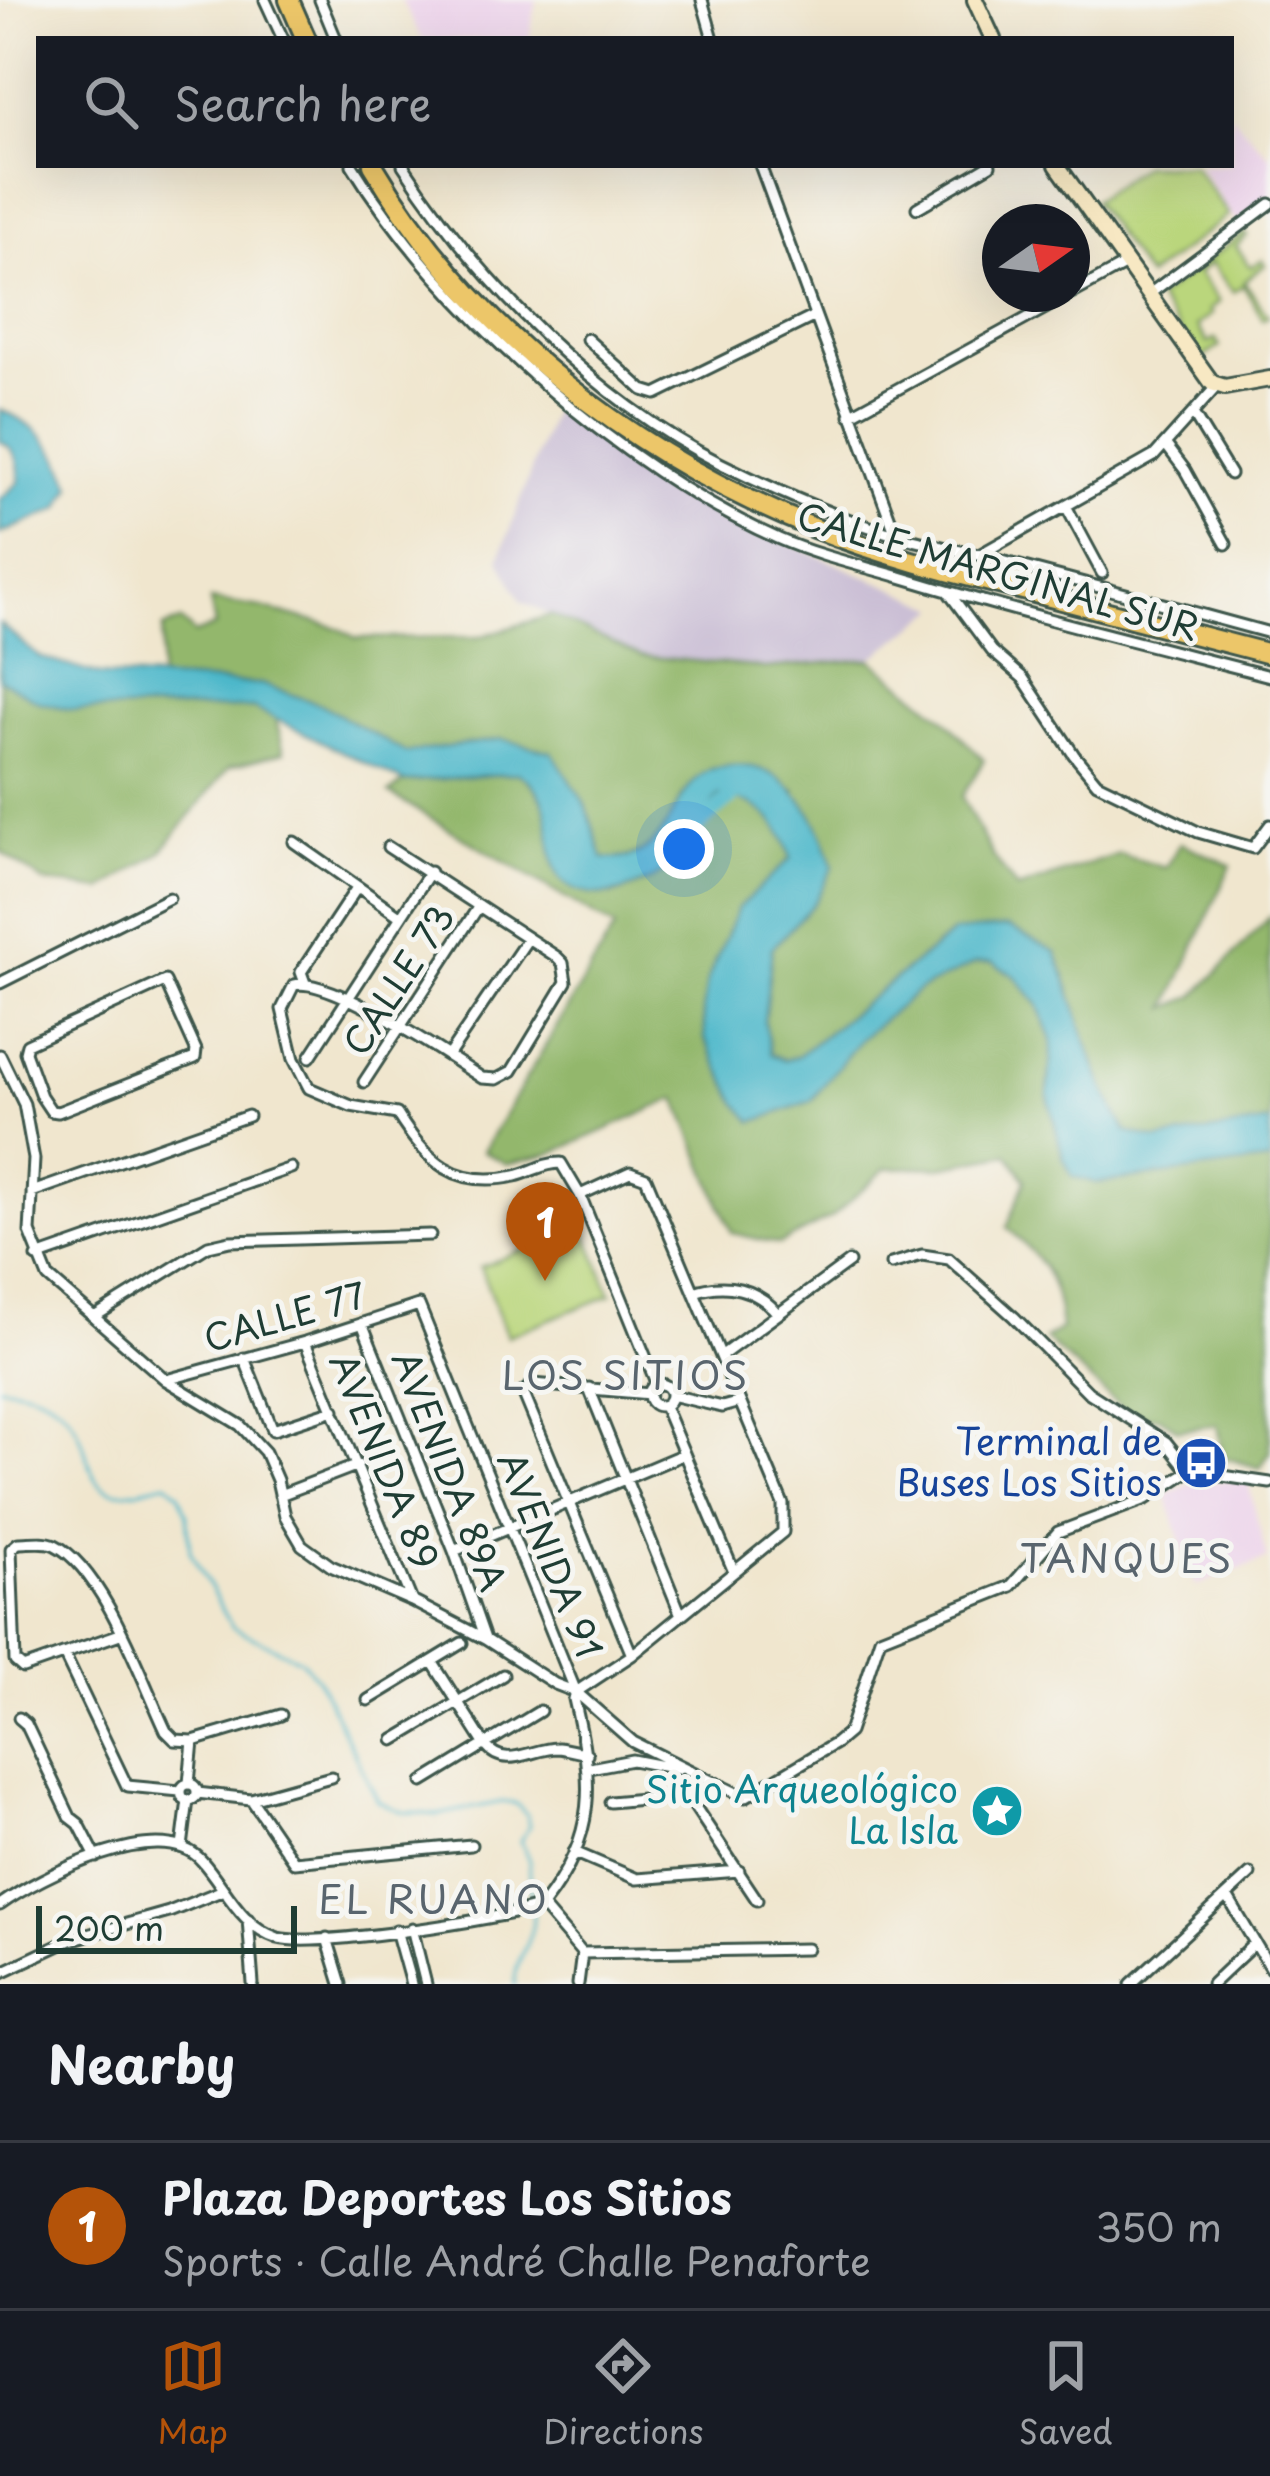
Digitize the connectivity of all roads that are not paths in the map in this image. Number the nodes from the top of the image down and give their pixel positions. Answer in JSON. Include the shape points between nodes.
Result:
{"nodes":[{"id":1,"x":265,"y":0,"type":"edge"},
{"id":2,"x":289,"y":0,"type":"edge"},
{"id":3,"x":320,"y":0,"type":"edge"},
{"id":4,"x":975,"y":0,"type":"edge"},
{"id":5,"x":700,"y":1,"type":"edge"},
{"id":6,"x":282,"y":36,"type":"edge"},
{"id":7,"x":305,"y":36,"type":"edge"},
{"id":8,"x":335,"y":36,"type":"edge"},
{"id":9,"x":712,"y":36,"type":"edge"},
{"id":10,"x":991,"y":36,"type":"edge"},
{"id":11,"x":355,"y":168,"type":"edge"},
{"id":12,"x":374,"y":168,"type":"edge"},
{"id":13,"x":406,"y":168,"type":"edge"},
{"id":14,"x":761,"y":168,"type":"edge"},
{"id":15,"x":985,"y":168,"type":"edge"},
{"id":16,"x":1059,"y":168,"type":"edge"},
{"id":17,"x":386,"y":202,"type":"junction"},
{"id":18,"x":1270,"y":204,"type":"edge"},
{"id":19,"x":917,"y":208,"type":"dead end"},
{"id":20,"x":1126,"y":264,"type":"junction"},
{"id":21,"x":1148,"y":295,"type":"junction"},
{"id":22,"x":815,"y":316,"type":"junction"},
{"id":23,"x":587,"y":339,"type":"dead end"},
{"id":24,"x":1270,"y":379,"type":"edge"},
{"id":25,"x":1217,"y":386,"type":"junction"},
{"id":26,"x":850,"y":415,"type":"junction"},
{"id":27,"x":1194,"y":415,"type":"junction"},
{"id":28,"x":1166,"y":445,"type":"junction"},
{"id":29,"x":1230,"y":474,"type":"dead end"},
{"id":30,"x":1066,"y":506,"type":"junction"},
{"id":31,"x":896,"y":535,"type":"junction"},
{"id":32,"x":1226,"y":544,"type":"dead end"},
{"id":33,"x":979,"y":555,"type":"junction"},
{"id":34,"x":898,"y":566,"type":"junction"},
{"id":35,"x":1102,"y":573,"type":"dead end"},
{"id":36,"x":949,"y":593,"type":"junction"},
{"id":37,"x":1270,"y":633,"type":"edge"},
{"id":38,"x":1270,"y":653,"type":"edge"},
{"id":39,"x":1270,"y":676,"type":"edge"},
{"id":40,"x":1270,"y":825,"type":"edge"},
{"id":41,"x":293,"y":842,"type":"dead end"},
{"id":42,"x":388,"y":847,"type":"dead end"},
{"id":43,"x":430,"y":872,"type":"junction"},
{"id":44,"x":356,"y":889,"type":"junction"},
{"id":45,"x":169,"y":898,"type":"dead end"},
{"id":46,"x":479,"y":906,"type":"junction"},
{"id":47,"x":401,"y":917,"type":"junction"},
{"id":48,"x":527,"y":940,"type":"junction"},
{"id":49,"x":0,"y":982,"type":"edge"},
{"id":50,"x":305,"y":983,"type":"junction"},
{"id":51,"x":347,"y":1000,"type":"junction"},
{"id":52,"x":398,"y":1025,"type":"junction"},
{"id":53,"x":0,"y":1055,"type":"edge"},
{"id":54,"x":448,"y":1056,"type":"junction"},
{"id":55,"x":310,"y":1057,"type":"dead end"},
{"id":56,"x":364,"y":1082,"type":"dead end"},
{"id":57,"x":40,"y":1096,"type":"junction"},
{"id":58,"x":24,"y":1104,"type":"junction"},
{"id":59,"x":248,"y":1116,"type":"dead end"},
{"id":60,"x":291,"y":1168,"type":"dead end"},
{"id":61,"x":32,"y":1192,"type":"junction"},
{"id":62,"x":580,"y":1195,"type":"junction"},
{"id":63,"x":430,"y":1235,"type":"dead end"},
{"id":64,"x":37,"y":1257,"type":"junction"},
{"id":65,"x":849,"y":1262,"type":"dead end"},
{"id":66,"x":891,"y":1264,"type":"dead end"},
{"id":67,"x":694,"y":1292,"type":"junction"},
{"id":68,"x":418,"y":1305,"type":"joint"},
{"id":69,"x":778,"y":1314,"type":"junction"},
{"id":70,"x":94,"y":1317,"type":"junction"},
{"id":71,"x":362,"y":1323,"type":"junction"},
{"id":72,"x":305,"y":1342,"type":"junction"},
{"id":73,"x":721,"y":1356,"type":"junction"},
{"id":74,"x":244,"y":1358,"type":"junction"},
{"id":75,"x":166,"y":1380,"type":"junction"},
{"id":76,"x":589,"y":1388,"type":"junction"},
{"id":77,"x":653,"y":1390,"type":"junction"},
{"id":78,"x":671,"y":1395,"type":"junction"},
{"id":79,"x":740,"y":1402,"type":"junction"},
{"id":80,"x":664,"y":1406,"type":"junction"},
{"id":81,"x":334,"y":1410,"type":"junction"},
{"id":82,"x":684,"y":1454,"type":"junction"},
{"id":83,"x":358,"y":1465,"type":"junction"},
{"id":84,"x":1189,"y":1472,"type":"junction"},
{"id":85,"x":623,"y":1480,"type":"junction"},
{"id":86,"x":1270,"y":1483,"type":"edge"},
{"id":87,"x":280,"y":1495,"type":"junction"},
{"id":88,"x":566,"y":1504,"type":"junction"},
{"id":89,"x":510,"y":1527,"type":"junction"},
{"id":90,"x":454,"y":1550,"type":"junction"},
{"id":91,"x":734,"y":1572,"type":"junction"},
{"id":92,"x":412,"y":1601,"type":"junction"},
{"id":93,"x":681,"y":1615,"type":"junction"},
{"id":94,"x":121,"y":1634,"type":"junction"},
{"id":95,"x":485,"y":1640,"type":"junction"},
{"id":96,"x":463,"y":1643,"type":"dead end"},
{"id":97,"x":64,"y":1654,"type":"junction"},
{"id":98,"x":632,"y":1655,"type":"junction"},
{"id":99,"x":433,"y":1663,"type":"junction"},
{"id":100,"x":503,"y":1675,"type":"dead end"},
{"id":101,"x":576,"y":1691,"type":"junction"},
{"id":102,"x":368,"y":1700,"type":"dead end"},
{"id":103,"x":457,"y":1704,"type":"junction"},
{"id":104,"x":540,"y":1711,"type":"dead end"},
{"id":105,"x":280,"y":1715,"type":"dead end"},
{"id":106,"x":20,"y":1718,"type":"dead end"},
{"id":107,"x":394,"y":1740,"type":"dead end"},
{"id":108,"x":193,"y":1741,"type":"junction"},
{"id":109,"x":484,"y":1745,"type":"junction"},
{"id":110,"x":587,"y":1754,"type":"junction"},
{"id":111,"x":590,"y":1768,"type":"junction"},
{"id":112,"x":695,"y":1773,"type":"junction"},
{"id":113,"x":331,"y":1777,"type":"dead end"},
{"id":114,"x":423,"y":1782,"type":"dead end"},
{"id":115,"x":189,"y":1792,"type":"junction"},
{"id":116,"x":250,"y":1799,"type":"junction"},
{"id":117,"x":610,"y":1802,"type":"dead end"},
{"id":118,"x":471,"y":1845,"type":"dead end"},
{"id":119,"x":182,"y":1847,"type":"junction"},
{"id":120,"x":574,"y":1852,"type":"junction"},
{"id":121,"x":96,"y":1857,"type":"junction"},
{"id":122,"x":739,"y":1871,"type":"junction"},
{"id":123,"x":1250,"y":1874,"type":"dead end"},
{"id":124,"x":221,"y":1891,"type":"junction"},
{"id":125,"x":1227,"y":1896,"type":"junction"},
{"id":126,"x":757,"y":1900,"type":"dead end"},
{"id":127,"x":0,"y":1905,"type":"edge"},
{"id":128,"x":542,"y":1906,"type":"junction"},
{"id":129,"x":248,"y":1919,"type":"junction"},
{"id":130,"x":412,"y":1928,"type":"junction"},
{"id":131,"x":396,"y":1930,"type":"junction"},
{"id":132,"x":327,"y":1938,"type":"junction"},
{"id":133,"x":1255,"y":1943,"type":"junction"},
{"id":134,"x":807,"y":1949,"type":"dead end"},
{"id":135,"x":582,"y":1953,"type":"junction"},
{"id":136,"x":1270,"y":1968,"type":"edge"},
{"id":137,"x":0,"y":1973,"type":"edge"},
{"id":138,"x":1216,"y":1983,"type":"edge"},
{"id":139,"x":254,"y":1984,"type":"edge"},
{"id":140,"x":341,"y":1984,"type":"edge"},
{"id":141,"x":411,"y":1984,"type":"edge"},
{"id":142,"x":426,"y":1984,"type":"edge"},
{"id":143,"x":578,"y":1984,"type":"edge"},
{"id":144,"x":1131,"y":1984,"type":"edge"}],
"edges":[{"from":1,"to":6,"type":"street"},
{"from":2,"to":7,"type":"highway"},
{"from":3,"to":8,"type":"street"},
{"from":4,"to":10,"type":"main road"},
{"from":5,"to":9,"type":"street"},
{"from":11,"to":17,"type":"street"},
{"from":12,"to":17,"type":"highway"},
{"from":13,"to":31,"type":"street","via":[[483,271],[574,361],[650,421],[719,462]]},
{"from":14,"to":22,"type":"street"},
{"from":15,"to":19,"type":"street"},
{"from":16,"to":20,"type":"main road"},
{"from":17,"to":34,"type":"highway","via":[[519,353],[635,436]]},
{"from":18,"to":21,"type":"street"},
{"from":20,"to":21,"type":"main road"},
{"from":20,"to":26,"type":"street"},
{"from":21,"to":25,"type":"main road"},
{"from":22,"to":23,"type":"street","via":[[656,394]]},
{"from":22,"to":26,"type":"street"},
{"from":24,"to":25,"type":"main road"},
{"from":25,"to":27,"type":"street"},
{"from":26,"to":31,"type":"street"},
{"from":27,"to":28,"type":"street"},
{"from":27,"to":29,"type":"street"},
{"from":28,"to":30,"type":"street"},
{"from":28,"to":32,"type":"street"},
{"from":30,"to":33,"type":"street"},
{"from":30,"to":35,"type":"street"},
{"from":31,"to":33,"type":"street"},
{"from":33,"to":37,"type":"street"},
{"from":34,"to":36,"type":"street","name":"CALLE MARGINAL SUR"},
{"from":34,"to":38,"type":"highway"},
{"from":36,"to":39,"type":"street","name":"CALLE MARGINAL SUR"},
{"from":36,"to":40,"type":"street","via":[[1104,788],[1243,847],[1253,848]]},
{"from":41,"to":44,"type":"street"},
{"from":42,"to":43,"type":"street"},
{"from":43,"to":46,"type":"street"},
{"from":43,"to":47,"type":"street"},
{"from":44,"to":47,"type":"street"},
{"from":44,"to":50,"type":"street","via":[[301,972]]},
{"from":45,"to":49,"type":"street"},
{"from":46,"to":48,"type":"street"},
{"from":46,"to":52,"type":"street","name":"CALLE 73"},
{"from":47,"to":51,"type":"street"},
{"from":48,"to":54,"type":"street"},
{"from":48,"to":54,"type":"street","via":[[563,963],[566,982],[512,1071],[482,1078]]},
{"from":50,"to":51,"type":"street"},
{"from":50,"to":62,"type":"street","via":[[288,992],[282,1010],[309,1088],[397,1114],[435,1166],[496,1179],[561,1163]]},
{"from":51,"to":52,"type":"street"},
{"from":51,"to":55,"type":"street"},
{"from":52,"to":54,"type":"street"},
{"from":52,"to":56,"type":"street","name":"CALLE 73"},
{"from":53,"to":58,"type":"street"},
{"from":57,"to":57,"type":"street","via":[[25,1052],[32,1039],[157,982],[170,986],[195,1058],[58,1112]]},
{"from":57,"to":58,"type":"street"},
{"from":58,"to":61,"type":"street"},
{"from":59,"to":61,"type":"street"},
{"from":60,"to":64,"type":"street"},
{"from":61,"to":64,"type":"street"},
{"from":62,"to":67,"type":"street","via":[[642,1174]]},
{"from":62,"to":77,"type":"street"},
{"from":63,"to":70,"type":"street","via":[[208,1246]]},
{"from":64,"to":70,"type":"street","via":[[46,1278]]},
{"from":65,"to":69,"type":"street"},
{"from":66,"to":84,"type":"street","via":[[922,1255],[949,1259],[1088,1392],[1166,1442]]},
{"from":67,"to":69,"type":"street","via":[[739,1289]]},
{"from":67,"to":73,"type":"street"},
{"from":68,"to":71,"type":"street","name":"CALLE 77"},
{"from":68,"to":89,"type":"street","name":"AVENIDA 91"},
{"from":69,"to":73,"type":"street"},
{"from":70,"to":75,"type":"street"},
{"from":71,"to":72,"type":"street","name":"CALLE 77"},
{"from":71,"to":90,"type":"street","name":"AVENIDA 89A"},
{"from":72,"to":74,"type":"street","name":"CALLE 77"},
{"from":72,"to":81,"type":"street","name":"AVENIDA 89"},
{"from":73,"to":79,"type":"street"},
{"from":74,"to":75,"type":"street","name":"CALLE 77"},
{"from":74,"to":81,"type":"street","via":[[273,1430]]},
{"from":75,"to":87,"type":"street","via":[[241,1425],[265,1452]]},
{"from":76,"to":77,"type":"street"},
{"from":76,"to":85,"type":"street"},
{"from":76,"to":88,"type":"street","via":[[525,1387]]},
{"from":77,"to":78,"type":"street","via":[[664,1385]]},
{"from":77,"to":80,"type":"street","via":[[652,1402]]},
{"from":78,"to":79,"type":"street","via":[[722,1407]]},
{"from":78,"to":80,"type":"street"},
{"from":79,"to":91,"type":"street","via":[[786,1524]]},
{"from":80,"to":82,"type":"street"},
{"from":81,"to":83,"type":"street","name":"AVENIDA 89"},
{"from":82,"to":85,"type":"street"},
{"from":82,"to":91,"type":"street"},
{"from":83,"to":87,"type":"street"},
{"from":83,"to":92,"type":"street","name":"AVENIDA 89"},
{"from":84,"to":86,"type":"street"},
{"from":84,"to":112,"type":"street","via":[[1146,1499],[1058,1532],[1011,1586],[885,1634],[849,1732],[836,1743],[745,1797]]},
{"from":85,"to":88,"type":"street"},
{"from":85,"to":93,"type":"street"},
{"from":87,"to":92,"type":"street","via":[[293,1534],[310,1553]]},
{"from":88,"to":89,"type":"street"},
{"from":88,"to":98,"type":"street"},
{"from":89,"to":90,"type":"street"},
{"from":89,"to":101,"type":"street","name":"AVENIDA 91"},
{"from":90,"to":95,"type":"street","name":"AVENIDA 89A"},
{"from":91,"to":93,"type":"street"},
{"from":92,"to":95,"type":"street"},
{"from":93,"to":98,"type":"street"},
{"from":94,"to":97,"type":"street"},
{"from":94,"to":97,"type":"street","via":[[82,1568],[53,1544],[18,1543],[11,1549],[15,1661],[23,1667]]},
{"from":94,"to":108,"type":"street","via":[[166,1731]]},
{"from":95,"to":101,"type":"street"},
{"from":96,"to":99,"type":"street"},
{"from":97,"to":115,"type":"street","via":[[127,1786]]},
{"from":98,"to":101,"type":"street"},
{"from":99,"to":102,"type":"street"},
{"from":99,"to":103,"type":"street"},
{"from":100,"to":103,"type":"street"},
{"from":101,"to":110,"type":"street"},
{"from":101,"to":112,"type":"street","via":[[633,1742]]},
{"from":103,"to":107,"type":"street"},
{"from":103,"to":109,"type":"street"},
{"from":104,"to":109,"type":"street"},
{"from":105,"to":108,"type":"street"},
{"from":106,"to":121,"type":"street"},
{"from":108,"to":115,"type":"street"},
{"from":109,"to":110,"type":"street","via":[[503,1758],[560,1748]]},
{"from":109,"to":114,"type":"street"},
{"from":110,"to":111,"type":"street"},
{"from":111,"to":112,"type":"street","via":[[632,1760]]},
{"from":111,"to":120,"type":"street"},
{"from":113,"to":116,"type":"street"},
{"from":115,"to":116,"type":"street"},
{"from":115,"to":119,"type":"street"},
{"from":116,"to":118,"type":"street","via":[[294,1862]]},
{"from":117,"to":122,"type":"street","via":[[687,1795]]},
{"from":119,"to":121,"type":"street"},
{"from":119,"to":124,"type":"street"},
{"from":120,"to":122,"type":"street","via":[[637,1879]]},
{"from":120,"to":128,"type":"street"},
{"from":121,"to":127,"type":"street"},
{"from":122,"to":126,"type":"street"},
{"from":123,"to":125,"type":"street"},
{"from":124,"to":129,"type":"street"},
{"from":124,"to":137,"type":"street","via":[[70,1940]]},
{"from":125,"to":133,"type":"street"},
{"from":125,"to":144,"type":"street"},
{"from":128,"to":130,"type":"street"},
{"from":128,"to":135,"type":"street"},
{"from":129,"to":132,"type":"street","via":[[284,1939]]},
{"from":129,"to":139,"type":"street"},
{"from":130,"to":131,"type":"street"},
{"from":130,"to":142,"type":"street"},
{"from":131,"to":132,"type":"street"},
{"from":131,"to":141,"type":"street"},
{"from":132,"to":140,"type":"street"},
{"from":133,"to":136,"type":"street"},
{"from":133,"to":138,"type":"street"},
{"from":134,"to":135,"type":"street"},
{"from":135,"to":143,"type":"street"}]}
